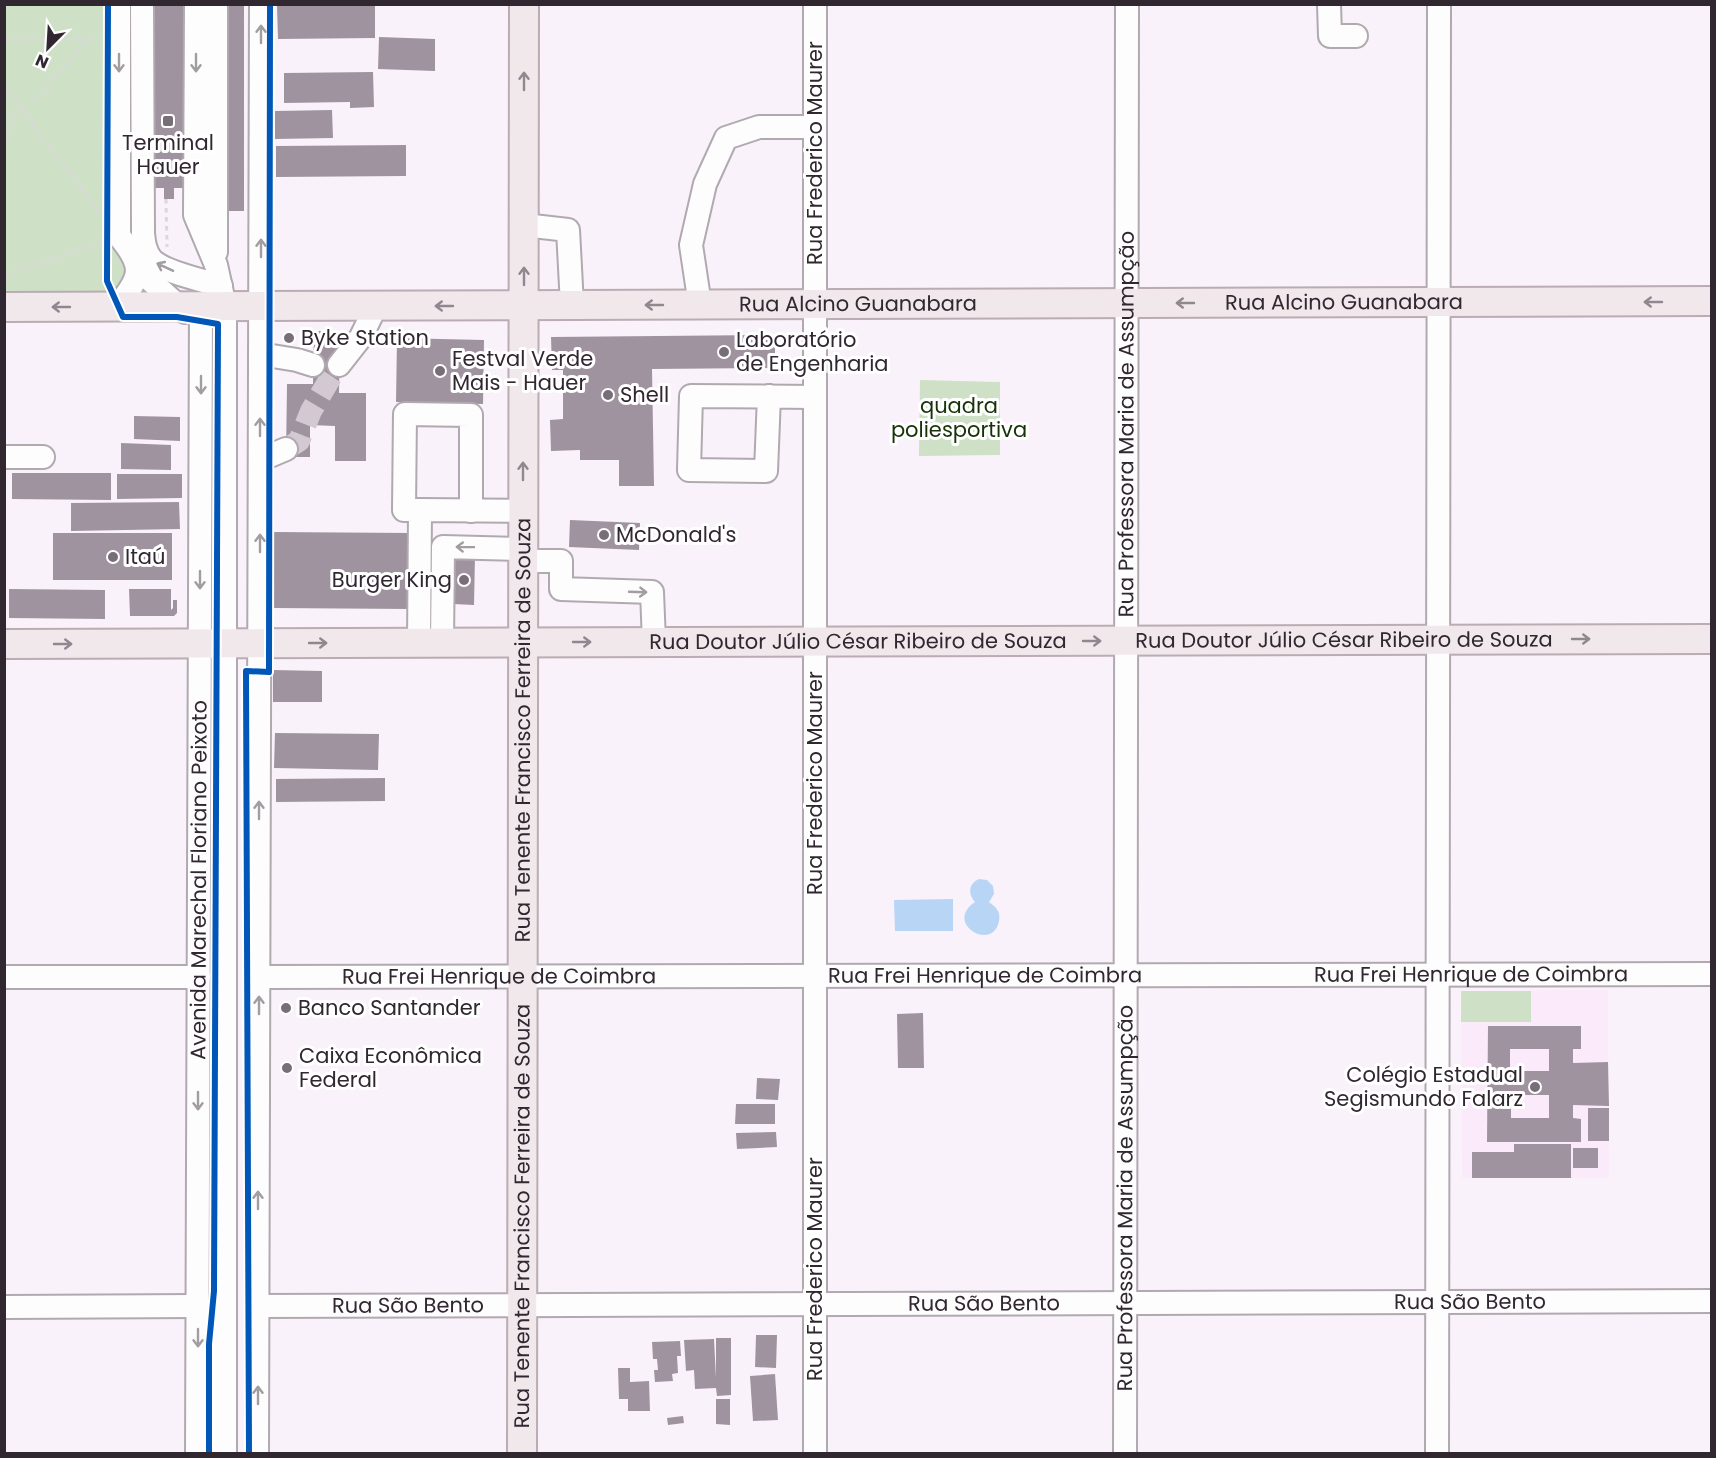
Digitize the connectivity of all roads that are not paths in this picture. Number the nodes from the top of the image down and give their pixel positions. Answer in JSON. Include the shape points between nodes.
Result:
{"nodes":[{"id":1,"x":118,"y":4,"type":"edge"},
{"id":2,"x":142,"y":4,"type":"edge"},
{"id":3,"x":196,"y":4,"type":"edge"},
{"id":4,"x":216,"y":4,"type":"edge"},
{"id":5,"x":261,"y":4,"type":"edge"},
{"id":6,"x":524,"y":4,"type":"edge"},
{"id":7,"x":815,"y":4,"type":"edge"},
{"id":8,"x":1127,"y":4,"type":"edge"},
{"id":9,"x":1329,"y":4,"type":"edge"},
{"id":10,"x":1439,"y":4,"type":"edge"},
{"id":11,"x":1356,"y":36,"type":"dead end"},
{"id":12,"x":815,"y":127,"type":"junction"},
{"id":13,"x":524,"y":225,"type":"junction"},
{"id":14,"x":138,"y":269,"type":"junction"},
{"id":15,"x":207,"y":299,"type":"junction"},
{"id":16,"x":1712,"y":301,"type":"edge"},
{"id":17,"x":1439,"y":302,"type":"junction"},
{"id":18,"x":1126,"y":303,"type":"junction"},
{"id":19,"x":815,"y":304,"type":"junction"},
{"id":20,"x":524,"y":305,"type":"junction"},
{"id":21,"x":572,"y":305,"type":"junction"},
{"id":22,"x":700,"y":305,"type":"junction"},
{"id":23,"x":118,"y":306,"type":"junction"},
{"id":24,"x":260,"y":306,"type":"junction"},
{"id":25,"x":376,"y":306,"type":"junction"},
{"id":26,"x":4,"y":307,"type":"edge"},
{"id":27,"x":260,"y":354,"type":"junction"},
{"id":28,"x":314,"y":365,"type":"dead end"},
{"id":29,"x":339,"y":365,"type":"tunnel mouth"},
{"id":30,"x":769,"y":396,"type":"junction"},
{"id":31,"x":815,"y":397,"type":"junction"},
{"id":32,"x":286,"y":449,"type":"tunnel mouth"},
{"id":33,"x":4,"y":456,"type":"edge"},
{"id":34,"x":44,"y":457,"type":"dead end"},
{"id":35,"x":260,"y":460,"type":"junction"},
{"id":36,"x":260,"y":486,"type":"junction"},
{"id":37,"x":420,"y":510,"type":"junction"},
{"id":38,"x":471,"y":511,"type":"junction"},
{"id":39,"x":523,"y":511,"type":"junction"},
{"id":40,"x":225,"y":537,"type":"junction"},
{"id":41,"x":523,"y":555,"type":"junction"},
{"id":42,"x":1712,"y":639,"type":"edge"},
{"id":43,"x":1126,"y":640,"type":"junction"},
{"id":44,"x":1438,"y":640,"type":"junction"},
{"id":45,"x":815,"y":641,"type":"junction"},
{"id":46,"x":523,"y":642,"type":"junction"},
{"id":47,"x":654,"y":642,"type":"junction"},
{"id":48,"x":213,"y":643,"type":"junction"},
{"id":49,"x":260,"y":643,"type":"junction"},
{"id":50,"x":431,"y":643,"type":"junction"},
{"id":51,"x":4,"y":644,"type":"edge"},
{"id":52,"x":1438,"y":974,"type":"junction"},
{"id":53,"x":1712,"y":974,"type":"edge"},
{"id":54,"x":1126,"y":975,"type":"junction"},
{"id":55,"x":523,"y":976,"type":"junction"},
{"id":56,"x":815,"y":976,"type":"junction"},
{"id":57,"x":4,"y":977,"type":"edge"},
{"id":58,"x":199,"y":977,"type":"junction"},
{"id":59,"x":259,"y":977,"type":"junction"},
{"id":60,"x":1712,"y":1301,"type":"edge"},
{"id":61,"x":1437,"y":1302,"type":"junction"},
{"id":62,"x":1125,"y":1303,"type":"junction"},
{"id":63,"x":815,"y":1304,"type":"junction"},
{"id":64,"x":522,"y":1305,"type":"junction"},
{"id":65,"x":198,"y":1306,"type":"junction"},
{"id":66,"x":258,"y":1306,"type":"junction"},
{"id":67,"x":4,"y":1307,"type":"edge"},
{"id":68,"x":197,"y":1454,"type":"edge"},
{"id":69,"x":225,"y":1454,"type":"edge"},
{"id":70,"x":257,"y":1454,"type":"edge"},
{"id":71,"x":522,"y":1454,"type":"edge"},
{"id":72,"x":815,"y":1454,"type":"edge"},
{"id":73,"x":1125,"y":1454,"type":"edge"},
{"id":74,"x":1437,"y":1454,"type":"edge"}],
"edges":[{"from":1,"to":14,"type":"street","one_way":true,"via":[[119,237],[136,259]]},
{"from":15,"to":2,"type":"street","one_way":true,"via":[[153,261],[145,250]]},
{"from":3,"to":15,"type":"street","one_way":true,"via":[[195,215]]},
{"from":4,"to":15,"type":"street"},
{"from":24,"to":5,"type":"street","one_way":true},
{"from":13,"to":6,"type":"main road","name":"Rua Tenente Francisco Ferreira de Souza","one_way":true},
{"from":7,"to":12,"type":"street","name":"Rua Frederico Maurer"},
{"from":8,"to":18,"type":"street","name":"Rua Professora Maria de Assumpção"},
{"from":9,"to":11,"type":"street","via":[[1330,36]]},
{"from":10,"to":17,"type":"street"},
{"from":12,"to":19,"type":"street","name":"Rua Frederico Maurer"},
{"from":12,"to":22,"type":"street","via":[[759,127],[726,138],[705,184],[691,245]]},
{"from":20,"to":13,"type":"main road","name":"Rua Tenente Francisco Ferreira de Souza","one_way":true},
{"from":13,"to":21,"type":"street","via":[[568,230]]},
{"from":14,"to":15,"type":"street"},
{"from":14,"to":23,"type":"street","via":[[132,287]]},
{"from":15,"to":23,"type":"main road","name":"Rua Alcino Guanabara"},
{"from":15,"to":24,"type":"main road","name":"Rua Alcino Guanabara"},
{"from":15,"to":40,"type":"street"},
{"from":15,"to":48,"type":"street","name":"Avenida Marechal Floriano Peixoto","one_way":true},
{"from":16,"to":17,"type":"main road","name":"Rua Alcino Guanabara","one_way":true},
{"from":17,"to":18,"type":"main road","name":"Rua Alcino Guanabara","one_way":true},
{"from":17,"to":44,"type":"street"},
{"from":18,"to":19,"type":"main road","name":"Rua Alcino Guanabara"},
{"from":18,"to":43,"type":"street","name":"Rua Professora Maria de Assumpção"},
{"from":19,"to":22,"type":"main road","name":"Rua Alcino Guanabara"},
{"from":19,"to":31,"type":"street","name":"Rua Frederico Maurer"},
{"from":20,"to":21,"type":"main road","name":"Rua Alcino Guanabara"},
{"from":20,"to":25,"type":"main road","name":"Rua Alcino Guanabara","one_way":true},
{"from":39,"to":20,"type":"main road","name":"Rua Tenente Francisco Ferreira de Souza","one_way":true},
{"from":22,"to":21,"type":"main road","name":"Rua Alcino Guanabara","one_way":true},
{"from":23,"to":26,"type":"main road","name":"Rua Alcino Guanabara","one_way":true},
{"from":24,"to":25,"type":"main road","name":"Rua Alcino Guanabara"},
{"from":24,"to":27,"type":"street"},
{"from":25,"to":29,"type":"street","via":[[361,337]]},
{"from":27,"to":28,"type":"street"},
{"from":35,"to":27,"type":"street","one_way":true},
{"from":30,"to":30,"type":"street","via":[[691,396],[690,470],[766,471]]},
{"from":30,"to":31,"type":"street"},
{"from":31,"to":45,"type":"street","name":"Rua Frederico Maurer"},
{"from":32,"to":35,"type":"street"},
{"from":33,"to":34,"type":"street"},
{"from":35,"to":36,"type":"street"},
{"from":36,"to":40,"type":"street"},
{"from":49,"to":36,"type":"street","one_way":true},
{"from":37,"to":38,"type":"street"},
{"from":37,"to":38,"type":"street","via":[[404,510],[405,414],[471,415]]},
{"from":37,"to":50,"type":"street"},
{"from":38,"to":39,"type":"street"},
{"from":39,"to":41,"type":"main road","name":"Rua Tenente Francisco Ferreira de Souza"},
{"from":40,"to":48,"type":"street"},
{"from":41,"to":46,"type":"main road","name":"Rua Tenente Francisco Ferreira de Souza"},
{"from":41,"to":47,"type":"street","one_way":true,"via":[[561,561],[561,590],[652,592]]},
{"from":41,"to":50,"type":"street","one_way":true,"via":[[443,547]]},
{"from":44,"to":42,"type":"main road","name":"Rua Doutor Júlio César Ribeiro de Souza","one_way":true},
{"from":43,"to":44,"type":"main road","name":"Rua Doutor Júlio César Ribeiro de Souza"},
{"from":45,"to":43,"type":"main road","name":"Rua Doutor Júlio César Ribeiro de Souza","one_way":true},
{"from":43,"to":54,"type":"street","name":"Rua Professora Maria de Assumpção"},
{"from":44,"to":52,"type":"street"},
{"from":45,"to":47,"type":"main road","name":"Rua Doutor Júlio César Ribeiro de Souza"},
{"from":45,"to":56,"type":"street","name":"Rua Frederico Maurer"},
{"from":46,"to":47,"type":"main road","name":"Rua Doutor Júlio César Ribeiro de Souza","one_way":true},
{"from":46,"to":50,"type":"main road","name":"Rua Doutor Júlio César Ribeiro de Souza"},
{"from":46,"to":55,"type":"main road","name":"Rua Tenente Francisco Ferreira de Souza"},
{"from":48,"to":49,"type":"main road","name":"Rua Doutor Júlio César Ribeiro de Souza"},
{"from":51,"to":48,"type":"main road","name":"Rua Doutor Júlio César Ribeiro de Souza","one_way":true},
{"from":48,"to":58,"type":"street","name":"Avenida Marechal Floriano Peixoto"},
{"from":48,"to":69,"type":"street"},
{"from":49,"to":50,"type":"main road","name":"Rua Doutor Júlio César Ribeiro de Souza","one_way":true},
{"from":59,"to":49,"type":"street","one_way":true},
{"from":52,"to":53,"type":"street","name":"Rua Frei Henrique de Coimbra"},
{"from":52,"to":54,"type":"street","name":"Rua Frei Henrique de Coimbra"},
{"from":52,"to":61,"type":"street"},
{"from":54,"to":56,"type":"street","name":"Rua Frei Henrique de Coimbra"},
{"from":54,"to":62,"type":"street","name":"Rua Professora Maria de Assumpção"},
{"from":55,"to":56,"type":"street","name":"Rua Frei Henrique de Coimbra"},
{"from":55,"to":59,"type":"street","name":"Rua Frei Henrique de Coimbra"},
{"from":55,"to":64,"type":"main road","name":"Rua Tenente Francisco Ferreira de Souza"},
{"from":56,"to":63,"type":"street","name":"Rua Frederico Maurer"},
{"from":57,"to":58,"type":"street"},
{"from":58,"to":65,"type":"street","name":"Avenida Marechal Floriano Peixoto","one_way":true},
{"from":66,"to":59,"type":"street","one_way":true},
{"from":60,"to":61,"type":"street","name":"Rua São Bento"},
{"from":61,"to":62,"type":"street","name":"Rua São Bento"},
{"from":61,"to":74,"type":"street"},
{"from":62,"to":63,"type":"street","name":"Rua São Bento"},
{"from":62,"to":73,"type":"street","name":"Rua Professora Maria de Assumpção"},
{"from":63,"to":64,"type":"street","name":"Rua São Bento"},
{"from":63,"to":72,"type":"street","name":"Rua Frederico Maurer"},
{"from":64,"to":66,"type":"street","name":"Rua São Bento"},
{"from":64,"to":71,"type":"main road","name":"Rua Tenente Francisco Ferreira de Souza"},
{"from":65,"to":67,"type":"street"},
{"from":65,"to":68,"type":"street","name":"Avenida Marechal Floriano Peixoto","one_way":true},
{"from":70,"to":66,"type":"street","one_way":true}]}
